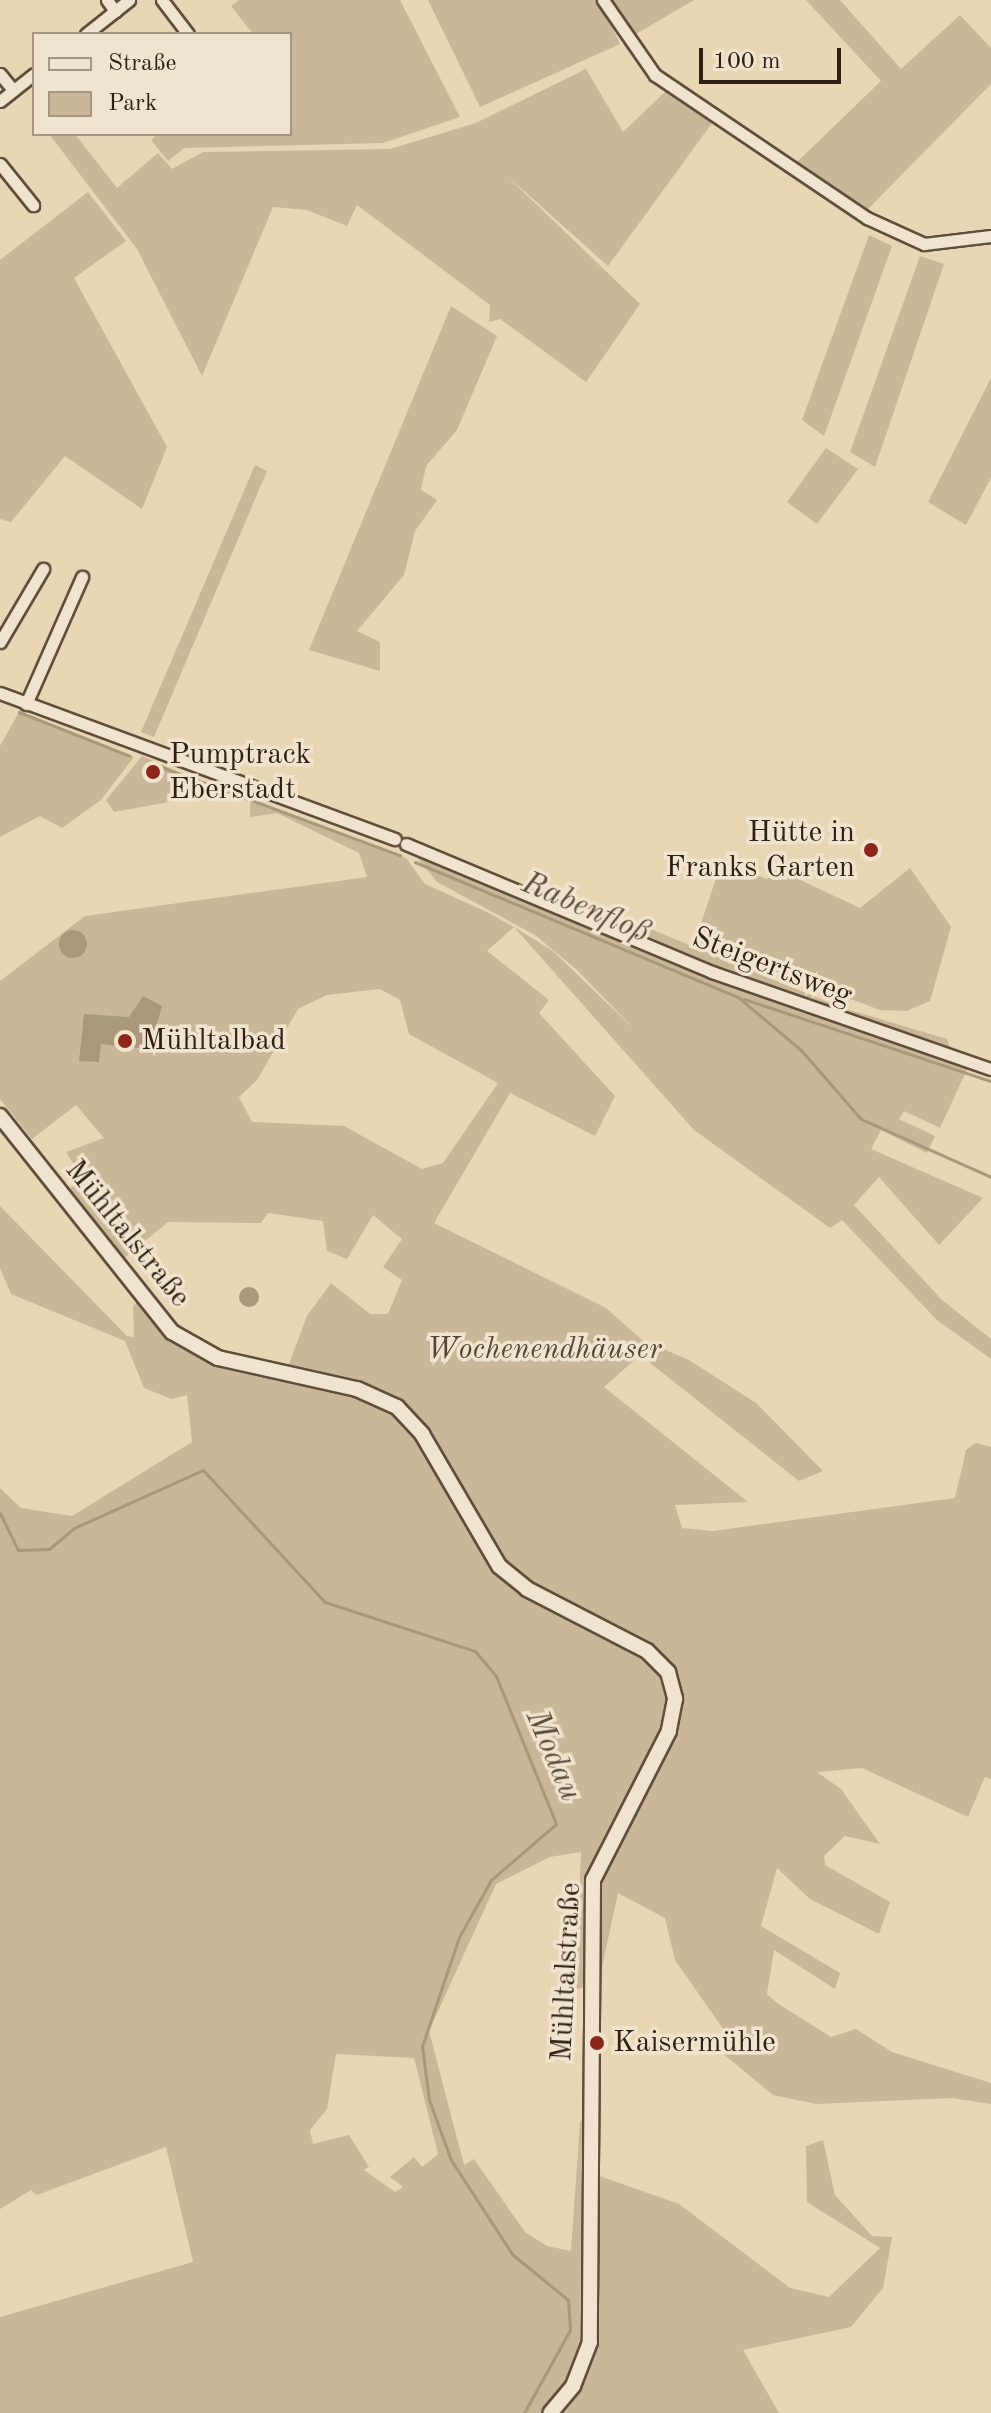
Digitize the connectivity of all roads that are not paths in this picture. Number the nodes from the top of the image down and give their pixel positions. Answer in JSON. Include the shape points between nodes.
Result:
{"nodes":[{"id":1,"x":107,"y":0,"type":"edge"},
{"id":2,"x":129,"y":0,"type":"edge"},
{"id":3,"x":162,"y":0,"type":"edge"},
{"id":4,"x":603,"y":0,"type":"edge"},
{"id":5,"x":115,"y":11,"type":"junction"},
{"id":6,"x":89,"y":32,"type":"edge"},
{"id":7,"x":186,"y":32,"type":"edge"},
{"id":8,"x":0,"y":74,"type":"edge"},
{"id":9,"x":32,"y":76,"type":"edge"},
{"id":10,"x":13,"y":90,"type":"junction"},
{"id":11,"x":0,"y":101,"type":"edge"},
{"id":12,"x":0,"y":164,"type":"edge"},
{"id":13,"x":33,"y":205,"type":"dead end"},
{"id":14,"x":991,"y":236,"type":"edge"},
{"id":15,"x":43,"y":569,"type":"dead end"},
{"id":16,"x":82,"y":577,"type":"dead end"},
{"id":17,"x":0,"y":642,"type":"edge"},
{"id":18,"x":0,"y":693,"type":"edge"},
{"id":19,"x":26,"y":704,"type":"junction"},
{"id":20,"x":991,"y":1069,"type":"edge"},
{"id":21,"x":0,"y":1116,"type":"edge"},
{"id":22,"x":0,"y":1129,"type":"edge"},
{"id":23,"x":34,"y":1160,"type":"junction"},
{"id":24,"x":550,"y":2413,"type":"edge"}],
"edges":[{"from":1,"to":5,"type":"street"},
{"from":2,"to":5,"type":"street"},
{"from":3,"to":7,"type":"street"},
{"from":4,"to":14,"type":"street","via":[[655,75],[867,218],[924,244]]},
{"from":5,"to":6,"type":"street"},
{"from":8,"to":10,"type":"street"},
{"from":9,"to":10,"type":"street"},
{"from":10,"to":11,"type":"street"},
{"from":12,"to":13,"type":"street"},
{"from":15,"to":17,"type":"street"},
{"from":16,"to":19,"type":"street"},
{"from":18,"to":19,"type":"street","name":"Steigertsweg"},
{"from":19,"to":20,"type":"street","name":"Steigertsweg","via":[[401,842],[712,972]]},
{"from":21,"to":23,"type":"street","name":"Mühltalstraße"},
{"from":22,"to":23,"type":"street","name":"Mühltalstraße"},
{"from":23,"to":24,"type":"street","name":"Mühltalstraße","via":[[172,1332],[218,1358],[357,1389],[397,1407],[422,1434],[499,1566],[527,1589],[647,1651],[668,1672],[672,1720],[601,1861],[590,1897],[590,2342],[573,2386]]}]}
